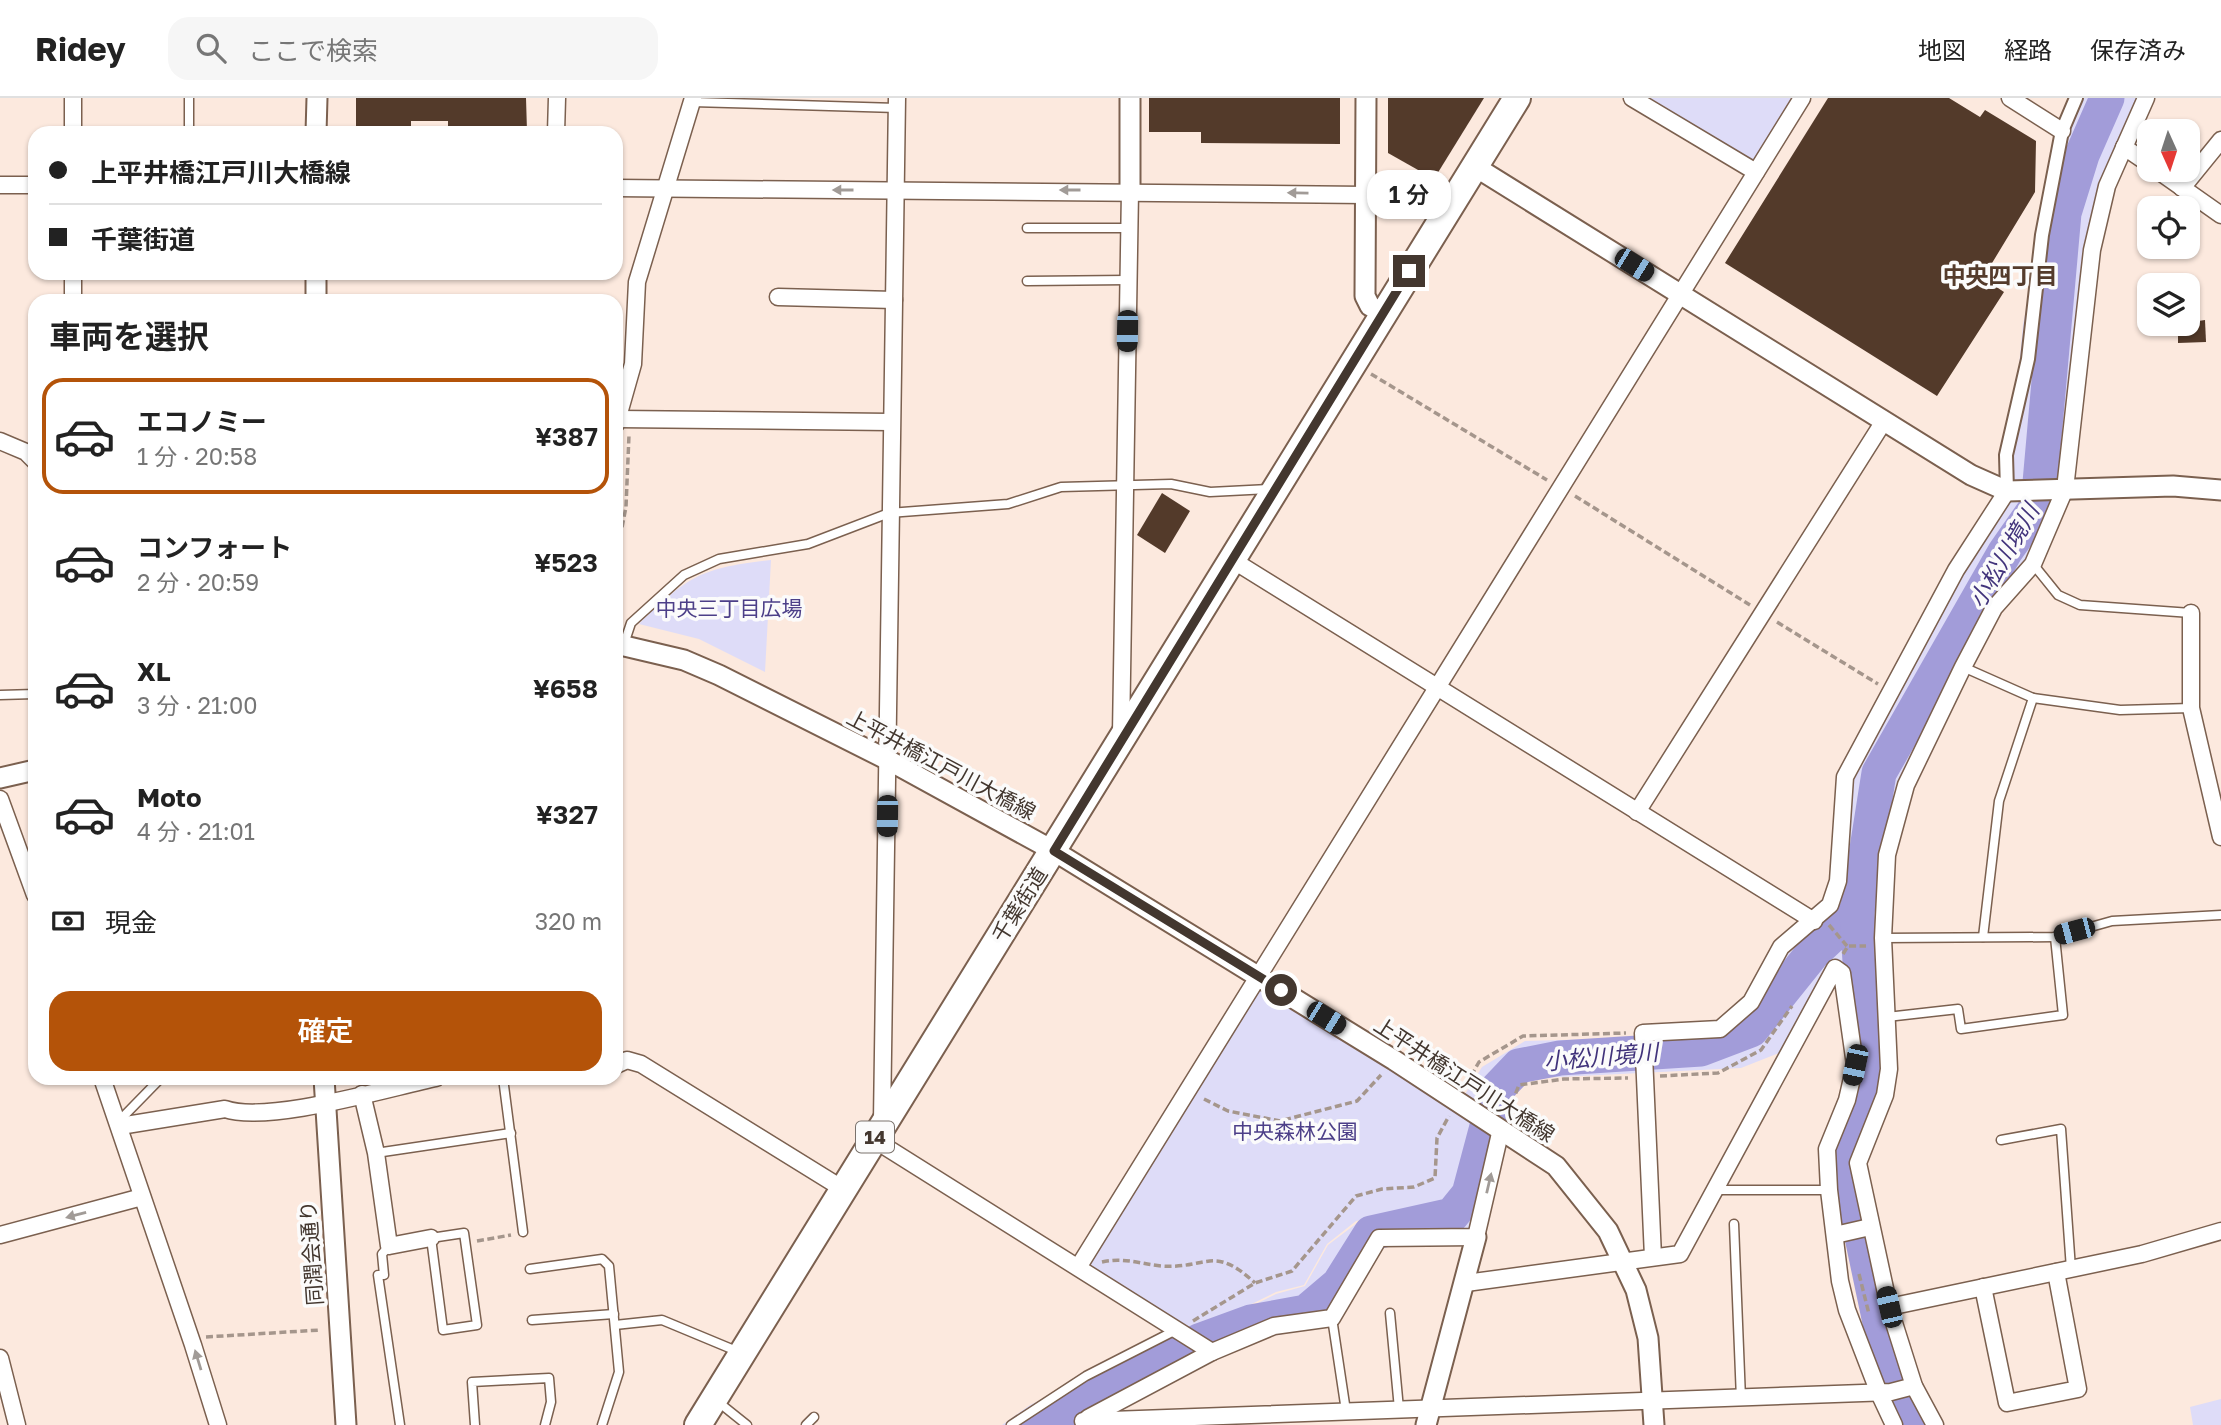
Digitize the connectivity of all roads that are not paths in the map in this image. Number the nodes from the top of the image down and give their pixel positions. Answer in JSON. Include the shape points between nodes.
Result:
{"nodes":[{"id":1,"x":73,"y":98,"type":"edge"},
{"id":2,"x":189,"y":98,"type":"edge"},
{"id":3,"x":317,"y":98,"type":"edge"},
{"id":4,"x":557,"y":98,"type":"edge"},
{"id":5,"x":1130,"y":98,"type":"edge"},
{"id":6,"x":1366,"y":98,"type":"edge"},
{"id":7,"x":1517,"y":98,"type":"edge"},
{"id":8,"x":1632,"y":98,"type":"edge"},
{"id":9,"x":1802,"y":98,"type":"edge"},
{"id":10,"x":2010,"y":98,"type":"edge"},
{"id":11,"x":2076,"y":98,"type":"edge"},
{"id":12,"x":2146,"y":98,"type":"edge"},
{"id":13,"x":692,"y":100,"type":"edge"},
{"id":14,"x":897,"y":103,"type":"edge"},
{"id":15,"x":74,"y":126,"type":"edge"},
{"id":16,"x":189,"y":126,"type":"edge"},
{"id":17,"x":316,"y":126,"type":"edge"},
{"id":18,"x":556,"y":126,"type":"edge"},
{"id":19,"x":2063,"y":131,"type":"junction"},
{"id":20,"x":2221,"y":140,"type":"edge"},
{"id":21,"x":2124,"y":147,"type":"junction"},
{"id":22,"x":2137,"y":156,"type":"edge"},
{"id":23,"x":1474,"y":166,"type":"junction"},
{"id":24,"x":1755,"y":172,"type":"junction"},
{"id":25,"x":2174,"y":182,"type":"edge"},
{"id":26,"x":0,"y":185,"type":"edge"},
{"id":27,"x":28,"y":185,"type":"edge"},
{"id":28,"x":623,"y":188,"type":"edge"},
{"id":29,"x":667,"y":188,"type":"junction"},
{"id":30,"x":2182,"y":188,"type":"junction"},
{"id":31,"x":897,"y":190,"type":"junction"},
{"id":32,"x":1130,"y":191,"type":"junction"},
{"id":33,"x":1366,"y":195,"type":"junction"},
{"id":34,"x":2221,"y":215,"type":"edge"},
{"id":35,"x":1027,"y":228,"type":"dead end"},
{"id":36,"x":1129,"y":228,"type":"junction"},
{"id":37,"x":1128,"y":280,"type":"junction"},
{"id":38,"x":1027,"y":281,"type":"dead end"},
{"id":39,"x":1681,"y":294,"type":"junction"},
{"id":40,"x":778,"y":297,"type":"dead end"},
{"id":41,"x":894,"y":300,"type":"junction"},
{"id":42,"x":1383,"y":313,"type":"junction"},
{"id":43,"x":623,"y":400,"type":"edge"},
{"id":44,"x":623,"y":421,"type":"edge"},
{"id":45,"x":1884,"y":421,"type":"junction"},
{"id":46,"x":890,"y":422,"type":"junction"},
{"id":47,"x":0,"y":441,"type":"edge"},
{"id":48,"x":28,"y":454,"type":"edge"},
{"id":49,"x":1124,"y":484,"type":"junction"},
{"id":50,"x":1277,"y":488,"type":"junction"},
{"id":51,"x":2057,"y":489,"type":"junction"},
{"id":52,"x":2221,"y":490,"type":"edge"},
{"id":53,"x":2014,"y":491,"type":"junction"},
{"id":54,"x":889,"y":513,"type":"junction"},
{"id":55,"x":1234,"y":561,"type":"junction"},
{"id":56,"x":2033,"y":564,"type":"junction"},
{"id":57,"x":2191,"y":613,"type":"joint"},
{"id":58,"x":623,"y":638,"type":"edge"},
{"id":59,"x":623,"y":645,"type":"edge"},
{"id":60,"x":1963,"y":667,"type":"junction"},
{"id":61,"x":1439,"y":688,"type":"junction"},
{"id":62,"x":28,"y":694,"type":"edge"},
{"id":63,"x":0,"y":695,"type":"edge"},
{"id":64,"x":2033,"y":698,"type":"junction"},
{"id":65,"x":2191,"y":708,"type":"junction"},
{"id":66,"x":1121,"y":744,"type":"junction"},
{"id":67,"x":888,"y":760,"type":"junction"},
{"id":68,"x":28,"y":771,"type":"edge"},
{"id":69,"x":0,"y":778,"type":"edge"},
{"id":70,"x":0,"y":799,"type":"edge"},
{"id":71,"x":1637,"y":812,"type":"junction"},
{"id":72,"x":2221,"y":836,"type":"edge"},
{"id":73,"x":1054,"y":851,"type":"junction"},
{"id":74,"x":28,"y":876,"type":"edge"},
{"id":75,"x":2221,"y":915,"type":"edge"},
{"id":76,"x":1814,"y":921,"type":"junction"},
{"id":77,"x":1983,"y":937,"type":"junction"},
{"id":78,"x":2055,"y":937,"type":"junction"},
{"id":79,"x":1883,"y":938,"type":"junction"},
{"id":80,"x":1258,"y":976,"type":"junction"},
{"id":81,"x":1887,"y":1017,"type":"junction"},
{"id":82,"x":623,"y":1062,"type":"edge"},
{"id":83,"x":105,"y":1085,"type":"edge"},
{"id":84,"x":155,"y":1085,"type":"edge"},
{"id":85,"x":325,"y":1085,"type":"edge"},
{"id":86,"x":404,"y":1085,"type":"edge"},
{"id":87,"x":504,"y":1085,"type":"edge"},
{"id":88,"x":362,"y":1094,"type":"junction"},
{"id":89,"x":326,"y":1104,"type":"junction"},
{"id":90,"x":1493,"y":1123,"type":"junction"},
{"id":91,"x":119,"y":1124,"type":"junction"},
{"id":92,"x":878,"y":1132,"type":"junction"},
{"id":93,"x":511,"y":1133,"type":"junction"},
{"id":94,"x":2001,"y":1140,"type":"dead end"},
{"id":95,"x":376,"y":1153,"type":"junction"},
{"id":96,"x":843,"y":1189,"type":"junction"},
{"id":97,"x":1717,"y":1190,"type":"junction"},
{"id":98,"x":1829,"y":1190,"type":"junction"},
{"id":99,"x":142,"y":1198,"type":"junction"},
{"id":100,"x":1734,"y":1224,"type":"dead end"},
{"id":101,"x":1854,"y":1231,"type":"junction"},
{"id":102,"x":2221,"y":1231,"type":"edge"},
{"id":103,"x":523,"y":1232,"type":"road end"},
{"id":104,"x":0,"y":1235,"type":"edge"},
{"id":105,"x":1476,"y":1237,"type":"junction"},
{"id":106,"x":431,"y":1238,"type":"junction"},
{"id":107,"x":389,"y":1245,"type":"junction"},
{"id":108,"x":1653,"y":1257,"type":"junction"},
{"id":109,"x":1624,"y":1261,"type":"junction"},
{"id":110,"x":1079,"y":1266,"type":"junction"},
{"id":111,"x":530,"y":1269,"type":"dead end"},
{"id":112,"x":2063,"y":1270,"type":"junction"},
{"id":113,"x":1466,"y":1283,"type":"junction"},
{"id":114,"x":1983,"y":1287,"type":"junction"},
{"id":115,"x":1889,"y":1307,"type":"junction"},
{"id":116,"x":1390,"y":1313,"type":"dead end"},
{"id":117,"x":614,"y":1314,"type":"junction"},
{"id":118,"x":1332,"y":1318,"type":"junction"},
{"id":119,"x":532,"y":1320,"type":"dead end"},
{"id":120,"x":615,"y":1325,"type":"junction"},
{"id":121,"x":1182,"y":1330,"type":"junction"},
{"id":122,"x":1208,"y":1348,"type":"junction"},
{"id":123,"x":742,"y":1353,"type":"junction"},
{"id":124,"x":0,"y":1358,"type":"edge"},
{"id":125,"x":1914,"y":1386,"type":"junction"},
{"id":126,"x":1885,"y":1393,"type":"junction"},
{"id":127,"x":715,"y":1399,"type":"junction"},
{"id":128,"x":1741,"y":1399,"type":"junction"},
{"id":129,"x":1653,"y":1402,"type":"junction"},
{"id":130,"x":1399,"y":1409,"type":"junction"},
{"id":131,"x":1346,"y":1411,"type":"junction"},
{"id":132,"x":814,"y":1417,"type":"dead end"},
{"id":133,"x":1428,"y":1417,"type":"edge"},
{"id":134,"x":1296,"y":1419,"type":"edge"},
{"id":135,"x":1244,"y":1420,"type":"edge"},
{"id":136,"x":1190,"y":1421,"type":"edge"},
{"id":137,"x":1134,"y":1422,"type":"edge"},
{"id":138,"x":1080,"y":1424,"type":"edge"},
{"id":139,"x":17,"y":1425,"type":"edge"},
{"id":140,"x":211,"y":1425,"type":"edge"},
{"id":141,"x":217,"y":1425,"type":"edge"},
{"id":142,"x":346,"y":1425,"type":"edge"},
{"id":143,"x":400,"y":1425,"type":"edge"},
{"id":144,"x":475,"y":1425,"type":"edge"},
{"id":145,"x":545,"y":1425,"type":"edge"},
{"id":146,"x":602,"y":1425,"type":"edge"},
{"id":147,"x":698,"y":1425,"type":"edge"},
{"id":148,"x":747,"y":1425,"type":"edge"},
{"id":149,"x":806,"y":1425,"type":"edge"},
{"id":150,"x":1011,"y":1425,"type":"edge"},
{"id":151,"x":1654,"y":1425,"type":"edge"},
{"id":152,"x":1894,"y":1425,"type":"edge"},
{"id":153,"x":1935,"y":1425,"type":"edge"}],
"edges":[{"from":1,"to":15,"type":"street"},
{"from":2,"to":16,"type":"lane"},
{"from":3,"to":17,"type":"street"},
{"from":4,"to":18,"type":"street"},
{"from":5,"to":32,"type":"street"},
{"from":6,"to":33,"type":"street"},
{"from":7,"to":23,"type":"highway","name":"千葉街道","number":"14"},
{"from":8,"to":24,"type":"street"},
{"from":9,"to":24,"type":"street"},
{"from":10,"to":19,"type":"street"},
{"from":11,"to":19,"type":"street"},
{"from":12,"to":21,"type":"street"},
{"from":13,"to":14,"type":"lane"},
{"from":13,"to":29,"type":"street"},
{"from":14,"to":31,"type":"street"},
{"from":19,"to":53,"type":"street","via":[[2042,235],[2028,359],[2006,455]]},
{"from":20,"to":30,"type":"street"},
{"from":21,"to":22,"type":"street"},
{"from":21,"to":51,"type":"street","via":[[2106,186],[2092,250]]},
{"from":23,"to":39,"type":"street"},
{"from":23,"to":42,"type":"highway","name":"千葉街道","number":"14"},
{"from":24,"to":39,"type":"street"},
{"from":25,"to":30,"type":"street"},
{"from":26,"to":27,"type":"street"},
{"from":28,"to":29,"type":"street"},
{"from":31,"to":29,"type":"street","one_way":true},
{"from":29,"to":43,"type":"street","via":[[637,282],[633,364]]},
{"from":30,"to":34,"type":"street"},
{"from":32,"to":31,"type":"street","one_way":true},
{"from":31,"to":41,"type":"street"},
{"from":33,"to":32,"type":"street","one_way":true},
{"from":32,"to":36,"type":"street"},
{"from":33,"to":42,"type":"street","via":[[1365,296],[1370,306]]},
{"from":35,"to":36,"type":"lane"},
{"from":36,"to":37,"type":"street"},
{"from":37,"to":38,"type":"lane"},
{"from":37,"to":49,"type":"street"},
{"from":39,"to":45,"type":"street"},
{"from":39,"to":61,"type":"street"},
{"from":40,"to":41,"type":"street"},
{"from":41,"to":46,"type":"street"},
{"from":42,"to":50,"type":"highway","name":"千葉街道","number":"14"},
{"from":44,"to":46,"type":"street"},
{"from":45,"to":53,"type":"street","via":[[1971,475]]},
{"from":45,"to":71,"type":"street"},
{"from":46,"to":54,"type":"street"},
{"from":47,"to":48,"type":"street"},
{"from":49,"to":50,"type":"lane","via":[[1232,492]]},
{"from":49,"to":54,"type":"lane","via":[[1061,487],[1008,505]]},
{"from":49,"to":66,"type":"street"},
{"from":50,"to":55,"type":"highway","name":"千葉街道","number":"14"},
{"from":51,"to":52,"type":"street","via":[[2173,486]]},
{"from":51,"to":53,"type":"street"},
{"from":51,"to":56,"type":"street"},
{"from":53,"to":76,"type":"street","via":[[1955,570],[1845,777],[1838,881],[1830,905]]},
{"from":54,"to":58,"type":"lane","via":[[808,544],[719,559],[684,575],[631,623]]},
{"from":54,"to":67,"type":"street"},
{"from":55,"to":61,"type":"street"},
{"from":55,"to":66,"type":"highway","name":"千葉街道","number":"14"},
{"from":56,"to":57,"type":"lane","via":[[2058,595],[2080,605]]},
{"from":56,"to":60,"type":"street","via":[[1994,608]]},
{"from":57,"to":65,"type":"street"},
{"from":59,"to":67,"type":"street","name":"上平井橋江戸川大橋線","via":[[684,660],[719,675]]},
{"from":60,"to":64,"type":"lane"},
{"from":60,"to":79,"type":"street","via":[[1906,785],[1887,855]]},
{"from":61,"to":71,"type":"street"},
{"from":61,"to":80,"type":"street"},
{"from":62,"to":63,"type":"lane"},
{"from":64,"to":65,"type":"lane","via":[[2120,710]]},
{"from":64,"to":77,"type":"lane","via":[[1999,801]]},
{"from":65,"to":72,"type":"street"},
{"from":66,"to":73,"type":"highway","name":"千葉街道","number":"14"},
{"from":67,"to":73,"type":"street","name":"上平井橋江戸川大橋線"},
{"from":67,"to":92,"type":"street"},
{"from":68,"to":69,"type":"street"},
{"from":70,"to":74,"type":"street"},
{"from":71,"to":76,"type":"street"},
{"from":73,"to":80,"type":"street","name":"上平井橋江戸川大橋線"},
{"from":73,"to":92,"type":"highway","name":"千葉街道","number":"14"},
{"from":75,"to":78,"type":"lane","via":[[2112,921]]},
{"from":76,"to":108,"type":"street","via":[[1781,947],[1751,1002],[1720,1029],[1643,1039]]},
{"from":77,"to":78,"type":"lane"},
{"from":77,"to":79,"type":"lane"},
{"from":78,"to":81,"type":"lane","via":[[2063,1015],[1961,1029],[1958,1009]]},
{"from":79,"to":81,"type":"street"},
{"from":80,"to":90,"type":"street","name":"上平井橋江戸川大橋線"},
{"from":80,"to":110,"type":"street"},
{"from":81,"to":101,"type":"street","via":[[1885,1095],[1858,1163]]},
{"from":82,"to":96,"type":"street","via":[[641,1064]]},
{"from":83,"to":91,"type":"street"},
{"from":84,"to":91,"type":"lane"},
{"from":85,"to":89,"type":"street","name":"同潤会通り"},
{"from":86,"to":88,"type":"street"},
{"from":87,"to":93,"type":"lane"},
{"from":88,"to":89,"type":"street"},
{"from":88,"to":95,"type":"street"},
{"from":89,"to":91,"type":"street","via":[[239,1114],[225,1109]]},
{"from":89,"to":142,"type":"street","name":"同潤会通り"},
{"from":105,"to":90,"type":"street","one_way":true},
{"from":90,"to":109,"type":"street","name":"上平井橋江戸川大橋線","via":[[1556,1166],[1590,1206]]},
{"from":91,"to":99,"type":"street"},
{"from":92,"to":96,"type":"highway","name":"千葉街道","number":"14"},
{"from":92,"to":110,"type":"street"},
{"from":93,"to":95,"type":"lane"},
{"from":93,"to":103,"type":"lane"},
{"from":94,"to":112,"type":"lane","via":[[2060,1129]]},
{"from":95,"to":107,"type":"street"},
{"from":96,"to":123,"type":"highway","name":"千葉街道","number":"14"},
{"from":97,"to":98,"type":"lane"},
{"from":97,"to":98,"type":"street","via":[[1835,968],[1842,973],[1855,1065],[1827,1149]]},
{"from":97,"to":108,"type":"street","via":[[1680,1254]]},
{"from":98,"to":101,"type":"street"},
{"from":99,"to":104,"type":"street","one_way":true},
{"from":141,"to":99,"type":"street","one_way":true},
{"from":100,"to":128,"type":"lane"},
{"from":101,"to":115,"type":"street"},
{"from":101,"to":126,"type":"street","via":[[1847,1310]]},
{"from":102,"to":112,"type":"street"},
{"from":105,"to":113,"type":"street"},
{"from":105,"to":118,"type":"street","via":[[1379,1238]]},
{"from":106,"to":106,"type":"lane","via":[[464,1233],[477,1325],[443,1330]]},
{"from":106,"to":107,"type":"street"},
{"from":107,"to":143,"type":"lane","via":[[382,1254],[384,1275],[378,1275]]},
{"from":108,"to":109,"type":"street"},
{"from":109,"to":113,"type":"street"},
{"from":109,"to":129,"type":"street","name":"上平井橋江戸川大橋線","via":[[1644,1314]]},
{"from":110,"to":121,"type":"street"},
{"from":111,"to":117,"type":"lane","via":[[601,1259],[609,1266]]},
{"from":112,"to":114,"type":"street"},
{"from":112,"to":114,"type":"street","via":[[2078,1389],[2007,1403]]},
{"from":113,"to":133,"type":"street"},
{"from":114,"to":115,"type":"street"},
{"from":115,"to":125,"type":"street"},
{"from":116,"to":130,"type":"lane"},
{"from":117,"to":119,"type":"lane"},
{"from":117,"to":120,"type":"lane"},
{"from":118,"to":122,"type":"street","via":[[1274,1326]]},
{"from":118,"to":131,"type":"lane"},
{"from":120,"to":123,"type":"lane","via":[[662,1320]]},
{"from":120,"to":146,"type":"lane","via":[[619,1372]]},
{"from":121,"to":122,"type":"street"},
{"from":121,"to":150,"type":"lane","via":[[1086,1376]]},
{"from":122,"to":138,"type":"street"},
{"from":123,"to":127,"type":"highway","name":"千葉街道","number":"14"},
{"from":124,"to":139,"type":"street"},
{"from":125,"to":126,"type":"street"},
{"from":125,"to":153,"type":"street"},
{"from":126,"to":128,"type":"street"},
{"from":126,"to":152,"type":"street"},
{"from":127,"to":147,"type":"highway","name":"千葉街道","number":"14"},
{"from":127,"to":148,"type":"lane"},
{"from":128,"to":129,"type":"street"},
{"from":129,"to":133,"type":"street"},
{"from":129,"to":151,"type":"street","name":"上平井橋江戸川大橋線"},
{"from":130,"to":131,"type":"street"},
{"from":130,"to":133,"type":"street"},
{"from":131,"to":134,"type":"street"},
{"from":132,"to":149,"type":"lane"},
{"from":134,"to":135,"type":"street"},
{"from":135,"to":136,"type":"street"},
{"from":136,"to":137,"type":"street"},
{"from":137,"to":138,"type":"street"},
{"from":140,"to":141,"type":"lane"},
{"from":144,"to":145,"type":"lane","via":[[472,1382],[549,1378],[551,1402]]}]}
